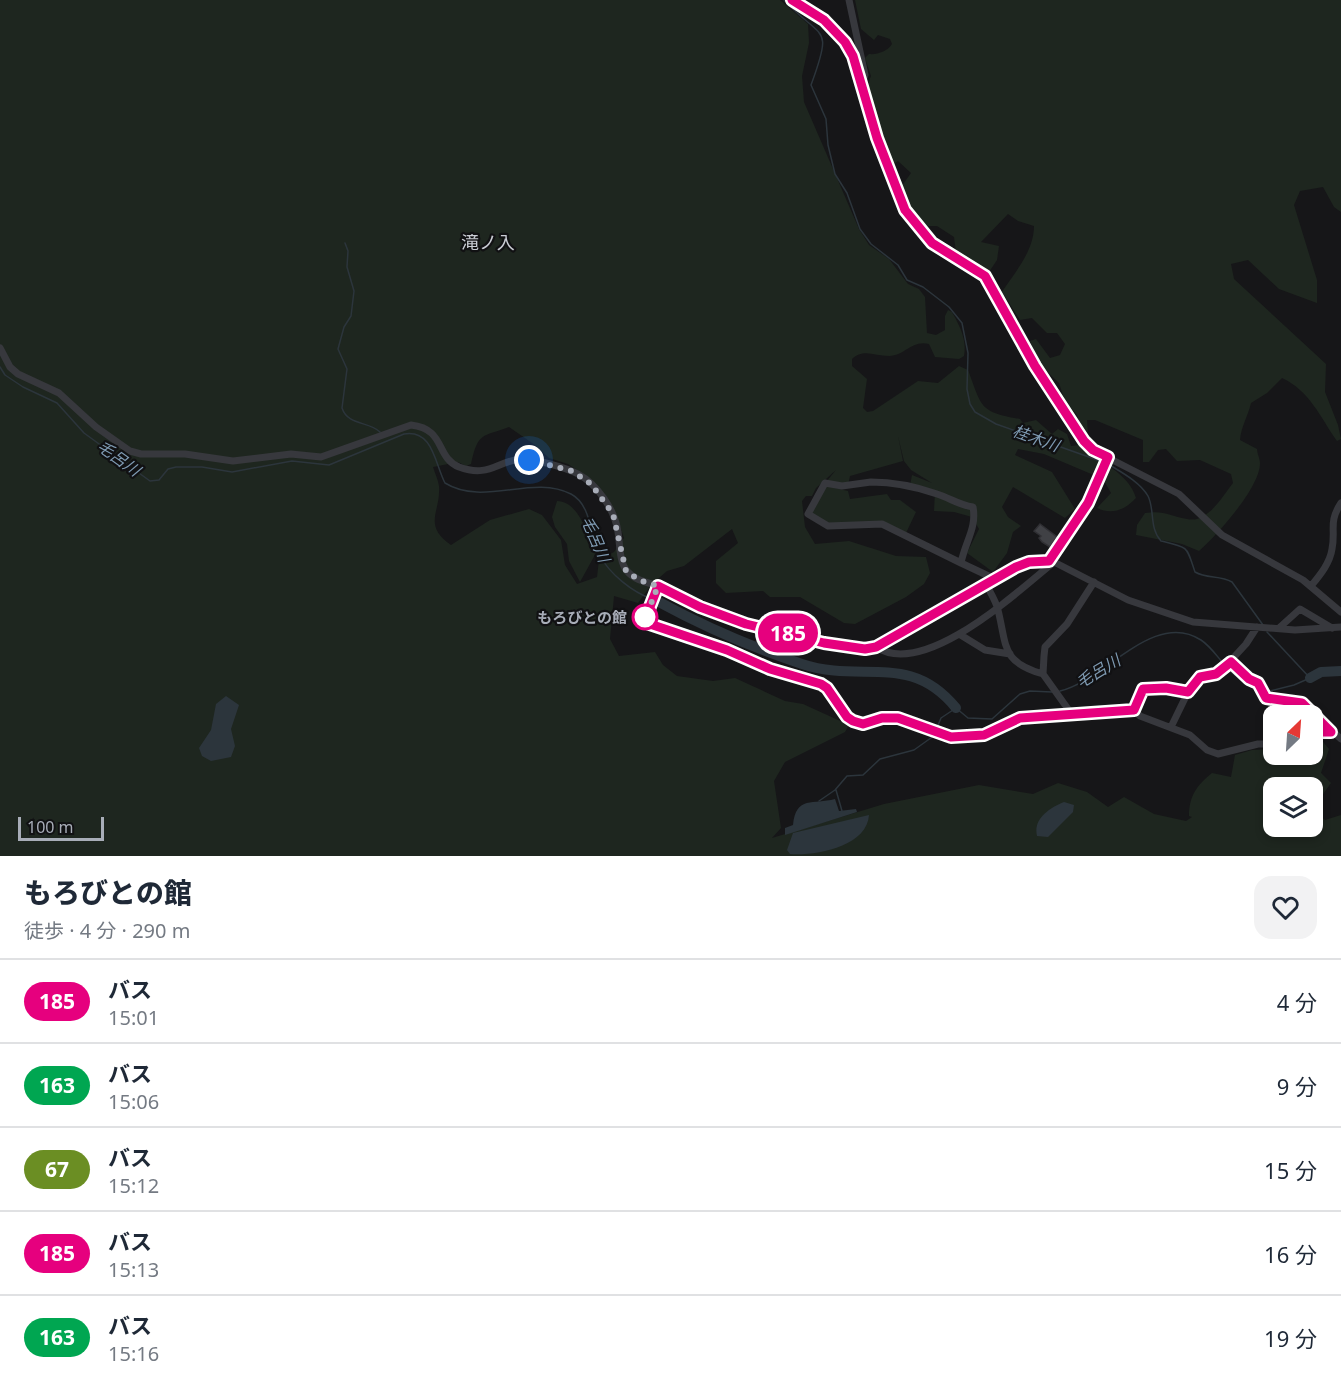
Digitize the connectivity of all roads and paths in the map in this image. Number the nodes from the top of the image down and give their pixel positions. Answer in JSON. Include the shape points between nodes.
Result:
{"nodes":[{"id":1,"x":792,"y":0,"type":"edge"},
{"id":2,"x":849,"y":0,"type":"edge"},
{"id":3,"x":862,"y":84,"type":"junction"},
{"id":4,"x":0,"y":348,"type":"edge"},
{"id":5,"x":1108,"y":458,"type":"junction"},
{"id":6,"x":1341,"y":503,"type":"edge"},
{"id":7,"x":1051,"y":561,"type":"junction"},
{"id":8,"x":961,"y":562,"type":"junction"},
{"id":9,"x":995,"y":579,"type":"junction"},
{"id":10,"x":1094,"y":582,"type":"junction"},
{"id":11,"x":986,"y":584,"type":"junction"},
{"id":12,"x":1311,"y":586,"type":"junction"},
{"id":13,"x":658,"y":587,"type":"junction"},
{"id":14,"x":998,"y":609,"type":"junction"},
{"id":15,"x":1341,"y":612,"type":"edge"},
{"id":16,"x":1341,"y":627,"type":"edge"},
{"id":17,"x":1261,"y":628,"type":"junction"},
{"id":18,"x":1279,"y":628,"type":"junction"},
{"id":19,"x":1332,"y":628,"type":"junction"},
{"id":20,"x":959,"y":634,"type":"junction"},
{"id":21,"x":876,"y":647,"type":"junction"},
{"id":22,"x":1010,"y":654,"type":"junction"},
{"id":23,"x":1230,"y":662,"type":"junction"},
{"id":24,"x":1043,"y":674,"type":"junction"},
{"id":25,"x":1188,"y":692,"type":"junction"},
{"id":26,"x":1134,"y":710,"type":"junction"},
{"id":27,"x":1073,"y":716,"type":"junction"},
{"id":28,"x":1171,"y":727,"type":"junction"},
{"id":29,"x":1323,"y":732,"type":"edge"},
{"id":30,"x":1331,"y":732,"type":"junction"},
{"id":31,"x":1341,"y":739,"type":"edge"},
{"id":32,"x":1263,"y":744,"type":"edge"}],
"edges":[{"from":1,"to":3,"type":"street","via":[[824,20],[845,42]]},
{"from":2,"to":3,"type":"street","via":[[865,75]]},
{"from":3,"to":5,"type":"street","via":[[877,138],[905,210],[932,243],[985,276],[1035,366],[1084,441]]},
{"from":4,"to":13,"type":"street","via":[[18,374],[59,393],[96,428],[141,454],[185,454],[233,461],[291,454],[321,458],[411,425],[435,434],[446,457],[466,469],[486,471],[523,459],[572,471],[591,484],[613,514],[626,571]]},
{"from":5,"to":7,"type":"street","via":[[1088,503]]},
{"from":5,"to":12,"type":"street","via":[[1179,494],[1222,535]]},
{"from":6,"to":12,"type":"street","via":[[1332,520],[1333,548]]},
{"from":7,"to":9,"type":"street","via":[[1029,562]]},
{"from":7,"to":10,"type":"street"},
{"from":7,"to":14,"type":"street"},
{"from":8,"to":8,"type":"street","via":[[882,524],[828,526],[808,513],[825,483],[892,483],[938,494],[973,507],[974,528],[965,541]]},
{"from":8,"to":9,"type":"street"},
{"from":9,"to":11,"type":"street"},
{"from":10,"to":17,"type":"street","via":[[1128,600],[1176,617]]},
{"from":10,"to":24,"type":"street","via":[[1045,647]]},
{"from":11,"to":14,"type":"street"},
{"from":11,"to":21,"type":"street"},
{"from":12,"to":15,"type":"street"},
{"from":13,"to":21,"type":"street","via":[[746,624],[824,643]]},
{"from":13,"to":27,"type":"street","via":[[644,621],[821,684],[847,717],[863,724],[898,718],[941,735],[964,737],[993,732],[1020,718]]},
{"from":14,"to":20,"type":"street"},
{"from":14,"to":22,"type":"street","via":[[1002,638]]},
{"from":16,"to":19,"type":"street"},
{"from":17,"to":18,"type":"street"},
{"from":17,"to":23,"type":"street"},
{"from":18,"to":19,"type":"street"},
{"from":18,"to":19,"type":"street","via":[[1300,609]]},
{"from":20,"to":21,"type":"street","via":[[923,652],[885,653]]},
{"from":20,"to":22,"type":"street","via":[[985,650]]},
{"from":22,"to":24,"type":"street","via":[[1019,664]]},
{"from":23,"to":25,"type":"street","via":[[1216,674],[1200,677]]},
{"from":23,"to":30,"type":"street","via":[[1270,700],[1302,703]]},
{"from":24,"to":27,"type":"street"},
{"from":25,"to":26,"type":"street","via":[[1143,689]]},
{"from":25,"to":28,"type":"street"},
{"from":26,"to":27,"type":"street"},
{"from":26,"to":28,"type":"street"},
{"from":28,"to":32,"type":"street","via":[[1218,754]]},
{"from":29,"to":30,"type":"street"},
{"from":30,"to":31,"type":"street"}]}
